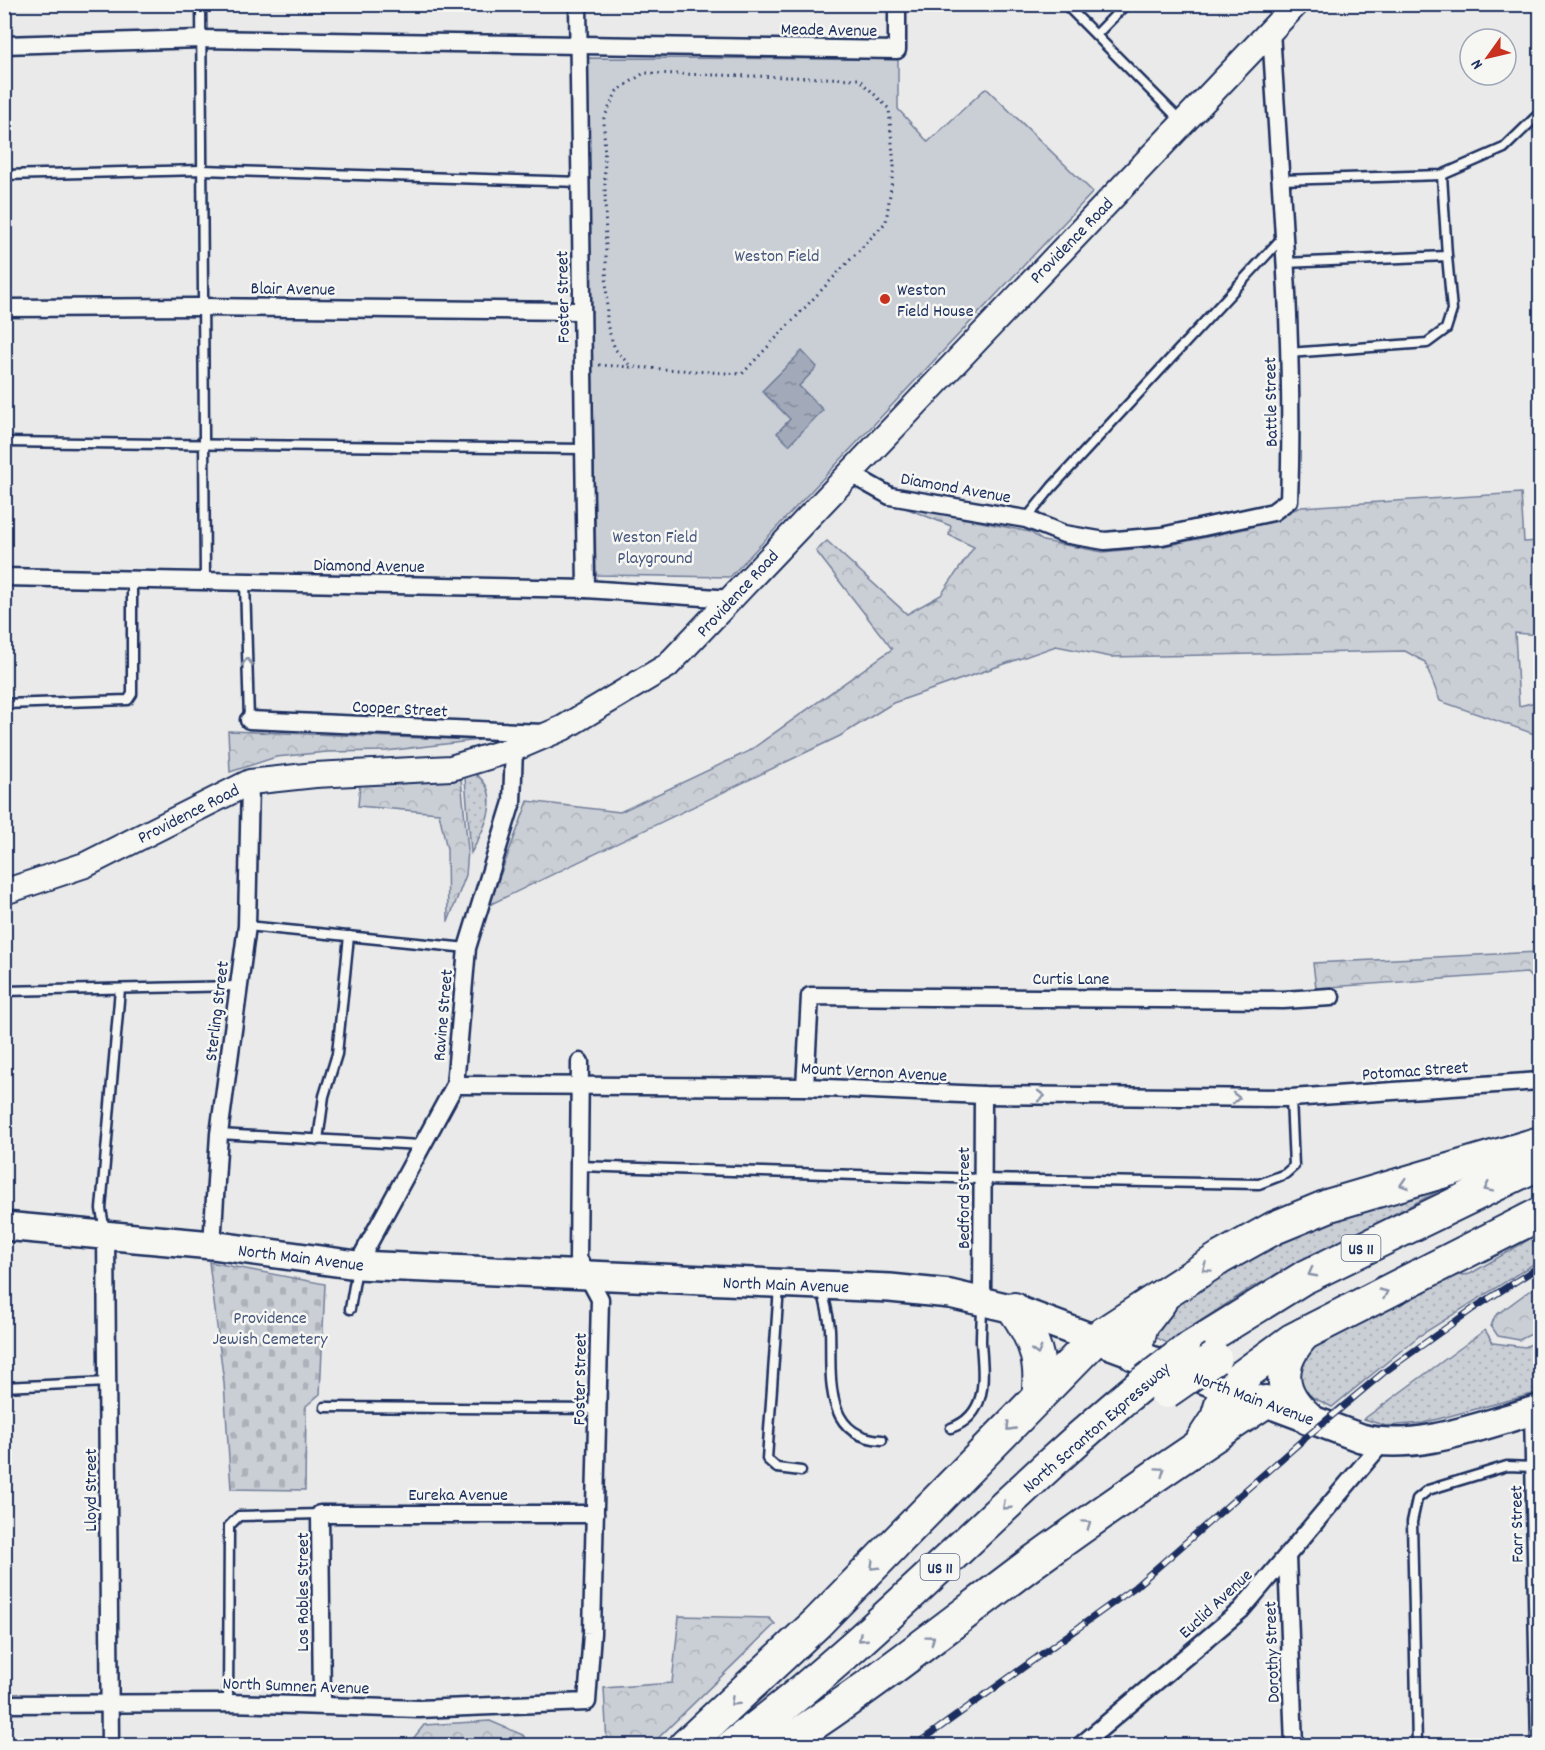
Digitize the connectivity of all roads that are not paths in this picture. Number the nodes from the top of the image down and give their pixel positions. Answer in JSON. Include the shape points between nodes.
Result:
{"nodes":[{"id":1,"x":201,"y":4,"type":"edge"},
{"id":2,"x":578,"y":4,"type":"edge"},
{"id":3,"x":897,"y":4,"type":"edge"},
{"id":4,"x":1065,"y":4,"type":"edge"},
{"id":5,"x":1126,"y":4,"type":"edge"},
{"id":6,"x":1296,"y":4,"type":"edge"},
{"id":7,"x":1271,"y":30,"type":"junction"},
{"id":8,"x":1096,"y":35,"type":"junction"},
{"id":9,"x":201,"y":39,"type":"junction"},
{"id":10,"x":578,"y":43,"type":"junction"},
{"id":11,"x":4,"y":45,"type":"edge"},
{"id":12,"x":1540,"y":113,"type":"edge"},
{"id":13,"x":1183,"y":123,"type":"junction"},
{"id":14,"x":202,"y":170,"type":"junction"},
{"id":15,"x":4,"y":175,"type":"edge"},
{"id":16,"x":1442,"y":175,"type":"junction"},
{"id":17,"x":1280,"y":180,"type":"junction"},
{"id":18,"x":580,"y":182,"type":"junction"},
{"id":19,"x":1283,"y":238,"type":"junction"},
{"id":20,"x":1447,"y":256,"type":"junction"},
{"id":21,"x":1284,"y":263,"type":"junction"},
{"id":22,"x":202,"y":307,"type":"junction"},
{"id":23,"x":4,"y":308,"type":"edge"},
{"id":24,"x":582,"y":311,"type":"junction"},
{"id":25,"x":1288,"y":353,"type":"junction"},
{"id":26,"x":4,"y":442,"type":"edge"},
{"id":27,"x":204,"y":444,"type":"junction"},
{"id":28,"x":584,"y":449,"type":"junction"},
{"id":29,"x":849,"y":473,"type":"junction"},
{"id":30,"x":1026,"y":519,"type":"junction"},
{"id":31,"x":4,"y":577,"type":"edge"},
{"id":32,"x":132,"y":579,"type":"junction"},
{"id":33,"x":205,"y":580,"type":"junction"},
{"id":34,"x":245,"y":582,"type":"junction"},
{"id":35,"x":586,"y":589,"type":"junction"},
{"id":36,"x":732,"y":599,"type":"junction"},
{"id":37,"x":4,"y":704,"type":"edge"},
{"id":38,"x":249,"y":720,"type":"joint"},
{"id":39,"x":550,"y":734,"type":"junction"},
{"id":40,"x":514,"y":749,"type":"junction"},
{"id":41,"x":250,"y":782,"type":"junction"},
{"id":42,"x":4,"y":892,"type":"edge"},
{"id":43,"x":247,"y":926,"type":"junction"},
{"id":44,"x":349,"y":936,"type":"junction"},
{"id":45,"x":467,"y":948,"type":"junction"},
{"id":46,"x":239,"y":986,"type":"junction"},
{"id":47,"x":120,"y":989,"type":"junction"},
{"id":48,"x":4,"y":991,"type":"edge"},
{"id":49,"x":1331,"y":997,"type":"dead end"},
{"id":50,"x":580,"y":1062,"type":"dead end"},
{"id":51,"x":1540,"y":1081,"type":"edge"},
{"id":52,"x":455,"y":1084,"type":"junction"},
{"id":53,"x":579,"y":1086,"type":"junction"},
{"id":54,"x":805,"y":1087,"type":"junction"},
{"id":55,"x":983,"y":1095,"type":"junction"},
{"id":56,"x":1291,"y":1098,"type":"junction"},
{"id":57,"x":219,"y":1134,"type":"junction"},
{"id":58,"x":318,"y":1140,"type":"junction"},
{"id":59,"x":1540,"y":1143,"type":"edge"},
{"id":60,"x":421,"y":1145,"type":"junction"},
{"id":61,"x":1540,"y":1163,"type":"edge"},
{"id":62,"x":578,"y":1166,"type":"junction"},
{"id":63,"x":982,"y":1179,"type":"junction"},
{"id":64,"x":1540,"y":1186,"type":"edge"},
{"id":65,"x":1540,"y":1214,"type":"edge"},
{"id":66,"x":4,"y":1226,"type":"edge"},
{"id":67,"x":106,"y":1235,"type":"junction"},
{"id":68,"x":212,"y":1245,"type":"junction"},
{"id":69,"x":357,"y":1265,"type":"junction"},
{"id":70,"x":589,"y":1277,"type":"junction"},
{"id":71,"x":779,"y":1284,"type":"junction"},
{"id":72,"x":821,"y":1285,"type":"junction"},
{"id":73,"x":1167,"y":1295,"type":"junction"},
{"id":74,"x":982,"y":1300,"type":"junction"},
{"id":75,"x":350,"y":1309,"type":"dead end"},
{"id":76,"x":1014,"y":1310,"type":"junction"},
{"id":77,"x":1308,"y":1330,"type":"junction"},
{"id":78,"x":1095,"y":1340,"type":"junction"},
{"id":79,"x":1202,"y":1353,"type":"junction"},
{"id":80,"x":1148,"y":1376,"type":"junction"},
{"id":81,"x":109,"y":1382,"type":"junction"},
{"id":82,"x":4,"y":1387,"type":"edge"},
{"id":83,"x":1226,"y":1388,"type":"junction"},
{"id":84,"x":1038,"y":1398,"type":"junction"},
{"id":85,"x":1265,"y":1402,"type":"junction"},
{"id":86,"x":325,"y":1407,"type":"dead end"},
{"id":87,"x":597,"y":1409,"type":"junction"},
{"id":88,"x":1537,"y":1409,"type":"edge"},
{"id":89,"x":1308,"y":1418,"type":"junction"},
{"id":90,"x":951,"y":1428,"type":"dead end"},
{"id":91,"x":882,"y":1440,"type":"dead end"},
{"id":92,"x":1382,"y":1443,"type":"junction"},
{"id":93,"x":1187,"y":1452,"type":"junction"},
{"id":94,"x":1535,"y":1467,"type":"junction"},
{"id":95,"x":801,"y":1471,"type":"dead end"},
{"id":96,"x":320,"y":1514,"type":"junction"},
{"id":97,"x":595,"y":1514,"type":"junction"},
{"id":98,"x":1287,"y":1556,"type":"junction"},
{"id":99,"x":587,"y":1702,"type":"joint"},
{"id":100,"x":110,"y":1703,"type":"junction"},
{"id":101,"x":228,"y":1703,"type":"junction"},
{"id":102,"x":4,"y":1704,"type":"edge"},
{"id":103,"x":322,"y":1705,"type":"junction"},
{"id":104,"x":110,"y":1746,"type":"edge"},
{"id":105,"x":685,"y":1746,"type":"edge"},
{"id":106,"x":732,"y":1746,"type":"edge"},
{"id":107,"x":768,"y":1746,"type":"edge"},
{"id":108,"x":780,"y":1746,"type":"edge"},
{"id":109,"x":1080,"y":1746,"type":"edge"},
{"id":110,"x":1294,"y":1746,"type":"edge"},
{"id":111,"x":1417,"y":1746,"type":"edge"},
{"id":112,"x":1540,"y":1746,"type":"edge"}],
"edges":[{"from":1,"to":9,"type":"lane"},
{"from":2,"to":10,"type":"street","name":"Foster Street"},
{"from":3,"to":10,"type":"street","name":"Meade Avenue","via":[[897,50]]},
{"from":4,"to":8,"type":"lane"},
{"from":5,"to":8,"type":"lane"},
{"from":6,"to":7,"type":"main road","name":"Providence Road"},
{"from":7,"to":13,"type":"main road","name":"Providence Road"},
{"from":7,"to":17,"type":"street","name":"Battle Street"},
{"from":8,"to":13,"type":"lane"},
{"from":9,"to":10,"type":"street","name":"Meade Avenue"},
{"from":9,"to":11,"type":"street","name":"Meade Avenue"},
{"from":9,"to":14,"type":"lane"},
{"from":10,"to":18,"type":"street","name":"Foster Street"},
{"from":12,"to":16,"type":"lane","via":[[1504,148]]},
{"from":13,"to":29,"type":"main road","name":"Providence Road"},
{"from":14,"to":15,"type":"lane"},
{"from":14,"to":18,"type":"lane"},
{"from":14,"to":22,"type":"lane"},
{"from":16,"to":17,"type":"lane"},
{"from":16,"to":20,"type":"lane"},
{"from":17,"to":19,"type":"street","name":"Battle Street"},
{"from":18,"to":24,"type":"street","name":"Foster Street"},
{"from":19,"to":21,"type":"street","name":"Battle Street"},
{"from":19,"to":30,"type":"lane"},
{"from":20,"to":21,"type":"lane"},
{"from":20,"to":25,"type":"lane","via":[[1452,310],[1446,329],[1427,344]]},
{"from":21,"to":25,"type":"street","name":"Battle Street"},
{"from":22,"to":23,"type":"street","name":"Blair Avenue"},
{"from":22,"to":24,"type":"street","name":"Blair Avenue"},
{"from":22,"to":27,"type":"lane"},
{"from":24,"to":28,"type":"street","name":"Foster Street"},
{"from":25,"to":30,"type":"street","name":"Battle Street","via":[[1289,500],[1273,512],[1162,536],[1105,541],[1064,534]]},
{"from":26,"to":27,"type":"lane"},
{"from":27,"to":28,"type":"lane"},
{"from":27,"to":33,"type":"lane"},
{"from":28,"to":35,"type":"street","name":"Foster Street"},
{"from":29,"to":30,"type":"street","name":"Diamond Avenue","via":[[890,496]]},
{"from":29,"to":36,"type":"main road","name":"Providence Road"},
{"from":31,"to":32,"type":"street","name":"Diamond Avenue"},
{"from":32,"to":33,"type":"street","name":"Diamond Avenue"},
{"from":32,"to":37,"type":"lane","via":[[132,694],[128,700]]},
{"from":33,"to":34,"type":"street","name":"Diamond Avenue"},
{"from":34,"to":35,"type":"street","name":"Diamond Avenue"},
{"from":38,"to":34,"type":"lane","one_way":true},
{"from":35,"to":36,"type":"street","name":"Diamond Avenue"},
{"from":36,"to":39,"type":"main road","name":"Providence Road","via":[[667,666]]},
{"from":38,"to":39,"type":"street","name":"Cooper Street"},
{"from":39,"to":40,"type":"main road","name":"Providence Road"},
{"from":40,"to":41,"type":"main road","name":"Providence Road","via":[[451,768]]},
{"from":40,"to":45,"type":"street","name":"Ravine Street","via":[[512,802]]},
{"from":41,"to":42,"type":"main road","name":"Providence Road","via":[[85,865]]},
{"from":41,"to":43,"type":"street","name":"Sterling Street"},
{"from":43,"to":44,"type":"lane"},
{"from":43,"to":46,"type":"street","name":"Sterling Street"},
{"from":44,"to":45,"type":"lane"},
{"from":44,"to":58,"type":"lane","via":[[337,1054],[324,1096]]},
{"from":45,"to":52,"type":"street","name":"Ravine Street"},
{"from":46,"to":47,"type":"lane"},
{"from":46,"to":57,"type":"street","name":"Sterling Street"},
{"from":47,"to":48,"type":"lane"},
{"from":47,"to":67,"type":"lane","via":[[100,1209]]},
{"from":49,"to":54,"type":"street","name":"Curtis Lane","via":[[1283,1000],[810,996]]},
{"from":50,"to":53,"type":"street","name":"Foster Street"},
{"from":51,"to":56,"type":"street","name":"Potomac Street"},
{"from":52,"to":53,"type":"street","name":"Mount Vernon Avenue"},
{"from":52,"to":60,"type":"street","name":"Ravine Street"},
{"from":53,"to":54,"type":"street","name":"Mount Vernon Avenue"},
{"from":53,"to":62,"type":"street","name":"Foster Street"},
{"from":54,"to":55,"type":"street","name":"Mount Vernon Avenue"},
{"from":55,"to":56,"type":"street","name":"Mount Vernon Avenue","one_way":true},
{"from":55,"to":63,"type":"street","name":"Bedford Street"},
{"from":56,"to":63,"type":"lane","via":[[1294,1166],[1285,1174],[1258,1184]]},
{"from":57,"to":58,"type":"lane"},
{"from":57,"to":68,"type":"street","name":"Sterling Street"},
{"from":58,"to":60,"type":"lane"},
{"from":59,"to":73,"type":"highway","one_way":true,"via":[[1302,1215],[1247,1242]]},
{"from":60,"to":69,"type":"street","name":"Ravine Street"},
{"from":61,"to":79,"type":"highway","name":"North Scranton Expressway","number":"US 11","one_way":true,"via":[[1303,1278]]},
{"from":62,"to":63,"type":"lane"},
{"from":62,"to":70,"type":"street","name":"Foster Street","via":[[578,1258]]},
{"from":63,"to":74,"type":"street","name":"Bedford Street"},
{"from":64,"to":79,"type":"highway","name":"North Scranton Expressway","number":"US 11"},
{"from":77,"to":65,"type":"highway","one_way":true},
{"from":66,"to":67,"type":"main road","name":"North Main Avenue"},
{"from":67,"to":68,"type":"main road","name":"North Main Avenue"},
{"from":67,"to":81,"type":"street","name":"Lloyd Street"},
{"from":68,"to":69,"type":"main road","name":"North Main Avenue"},
{"from":69,"to":70,"type":"main road","name":"North Main Avenue"},
{"from":69,"to":75,"type":"lane"},
{"from":70,"to":71,"type":"main road","name":"North Main Avenue"},
{"from":70,"to":87,"type":"street","name":"Foster Street","via":[[600,1299]]},
{"from":71,"to":72,"type":"main road","name":"North Main Avenue"},
{"from":71,"to":95,"type":"lane","via":[[767,1459],[777,1468]]},
{"from":72,"to":74,"type":"main road","name":"North Main Avenue","via":[[920,1290]]},
{"from":72,"to":91,"type":"lane","via":[[830,1326],[837,1415],[857,1432]]},
{"from":73,"to":78,"type":"highway"},
{"from":73,"to":80,"type":"highway","via":[[1147,1316]]},
{"from":74,"to":76,"type":"main road","name":"North Main Avenue"},
{"from":74,"to":90,"type":"lane","via":[[984,1390],[975,1409]]},
{"from":76,"to":78,"type":"main road","name":"North Main Avenue"},
{"from":76,"to":84,"type":"highway","one_way":true,"via":[[1038,1354]]},
{"from":77,"to":83,"type":"highway"},
{"from":77,"to":89,"type":"highway","via":[[1291,1350],[1284,1370],[1287,1392]]},
{"from":78,"to":80,"type":"main road","name":"North Main Avenue"},
{"from":78,"to":84,"type":"highway"},
{"from":79,"to":80,"type":"highway","name":"North Scranton Expressway","number":"US 11","bridge":true},
{"from":80,"to":83,"type":"main road","name":"North Main Avenue"},
{"from":80,"to":106,"type":"highway","name":"North Scranton Expressway","number":"US 11","one_way":true,"via":[[850,1649]]},
{"from":80,"to":107,"type":"highway","name":"North Scranton Expressway","number":"US 11","via":[[1093,1454],[865,1665]]},
{"from":81,"to":82,"type":"lane"},
{"from":81,"to":100,"type":"street","name":"Lloyd Street"},
{"from":83,"to":85,"type":"main road","name":"North Main Avenue"},
{"from":83,"to":93,"type":"highway","via":[[1212,1428]]},
{"from":84,"to":105,"type":"highway","one_way":true,"via":[[817,1623]]},
{"from":85,"to":89,"type":"main road","name":"North Main Avenue"},
{"from":85,"to":93,"type":"highway"},
{"from":86,"to":87,"type":"lane"},
{"from":87,"to":97,"type":"street","name":"Foster Street"},
{"from":88,"to":92,"type":"main road","name":"North Main Avenue","via":[[1429,1438]]},
{"from":88,"to":94,"type":"street","name":"Farr Street"},
{"from":89,"to":92,"type":"main road","name":"North Main Avenue"},
{"from":92,"to":98,"type":"street","name":"Euclid Avenue"},
{"from":108,"to":93,"type":"highway","one_way":true,"via":[[840,1707]]},
{"from":94,"to":111,"type":"lane","via":[[1507,1466],[1438,1486],[1421,1494],[1414,1506]]},
{"from":94,"to":112,"type":"street","name":"Farr Street"},
{"from":96,"to":97,"type":"street","name":"Eureka Avenue"},
{"from":96,"to":101,"type":"lane","via":[[238,1516],[229,1526]]},
{"from":96,"to":103,"type":"street","name":"Los Robles Street"},
{"from":97,"to":99,"type":"street","name":"Foster Street"},
{"from":98,"to":109,"type":"street","name":"Euclid Avenue","via":[[1241,1610]]},
{"from":98,"to":110,"type":"street","name":"Dorothy Street"},
{"from":99,"to":103,"type":"street","name":"North Sumner Avenue","via":[[419,1709]]},
{"from":100,"to":101,"type":"street","name":"North Sumner Avenue"},
{"from":100,"to":102,"type":"street","name":"North Sumner Avenue"},
{"from":100,"to":104,"type":"street","name":"Lloyd Street"},
{"from":101,"to":103,"type":"street","name":"North Sumner Avenue"}]}
